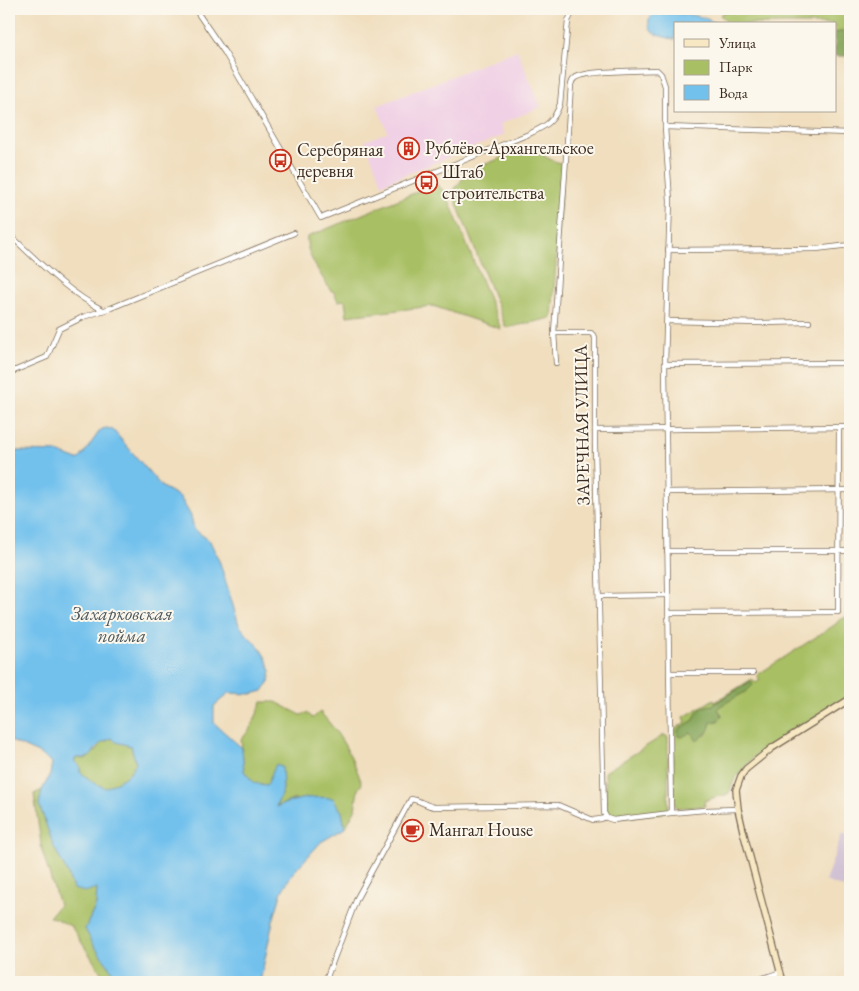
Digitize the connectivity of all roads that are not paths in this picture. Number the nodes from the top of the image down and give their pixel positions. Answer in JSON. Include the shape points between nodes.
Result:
{"nodes":[{"id":1,"x":195,"y":9,"type":"edge"},
{"id":2,"x":574,"y":9,"type":"edge"},
{"id":3,"x":665,"y":127,"type":"junction"},
{"id":4,"x":850,"y":132,"type":"edge"},
{"id":5,"x":294,"y":233,"type":"dead end"},
{"id":6,"x":9,"y":234,"type":"edge"},
{"id":7,"x":850,"y":245,"type":"edge"},
{"id":8,"x":668,"y":250,"type":"junction"},
{"id":9,"x":103,"y":310,"type":"junction"},
{"id":10,"x":667,"y":321,"type":"junction"},
{"id":11,"x":809,"y":322,"type":"dead end"},
{"id":12,"x":554,"y":333,"type":"junction"},
{"id":13,"x":556,"y":363,"type":"dead end"},
{"id":14,"x":850,"y":363,"type":"edge"},
{"id":15,"x":665,"y":364,"type":"junction"},
{"id":16,"x":9,"y":373,"type":"edge"},
{"id":17,"x":850,"y":427,"type":"edge"},
{"id":18,"x":839,"y":428,"type":"junction"},
{"id":19,"x":595,"y":430,"type":"junction"},
{"id":20,"x":666,"y":430,"type":"junction"},
{"id":21,"x":838,"y":490,"type":"junction"},
{"id":22,"x":850,"y":490,"type":"edge"},
{"id":23,"x":666,"y":492,"type":"junction"},
{"id":24,"x":667,"y":551,"type":"junction"},
{"id":25,"x":839,"y":551,"type":"junction"},
{"id":26,"x":850,"y":551,"type":"edge"},
{"id":27,"x":599,"y":596,"type":"junction"},
{"id":28,"x":668,"y":596,"type":"junction"},
{"id":29,"x":669,"y":612,"type":"junction"},
{"id":30,"x":753,"y":672,"type":"dead end"},
{"id":31,"x":670,"y":674,"type":"junction"},
{"id":32,"x":850,"y":700,"type":"edge"},
{"id":33,"x":738,"y":809,"type":"junction"},
{"id":34,"x":671,"y":813,"type":"junction"},
{"id":35,"x":606,"y":817,"type":"junction"},
{"id":36,"x":780,"y":972,"type":"junction"},
{"id":37,"x":324,"y":982,"type":"edge"},
{"id":38,"x":752,"y":982,"type":"edge"},
{"id":39,"x":783,"y":982,"type":"edge"}],
"edges":[{"from":1,"to":2,"type":"street","via":[[225,53],[320,218],[549,123],[560,104],[568,18]]},
{"from":3,"to":4,"type":"street"},
{"from":3,"to":8,"type":"street","via":[[670,201]]},
{"from":3,"to":12,"type":"street","name":"ЗАРЕЧНАЯ УЛИЦА","via":[[665,86],[657,70],[598,73],[573,79]]},
{"from":5,"to":9,"type":"street"},
{"from":6,"to":9,"type":"street","via":[[60,282]]},
{"from":7,"to":8,"type":"street","via":[[816,249]]},
{"from":8,"to":10,"type":"street"},
{"from":9,"to":16,"type":"street","via":[[59,329],[47,357]]},
{"from":10,"to":11,"type":"street"},
{"from":10,"to":15,"type":"street"},
{"from":12,"to":13,"type":"street"},
{"from":12,"to":19,"type":"street","name":"ЗАРЕЧНАЯ УЛИЦА","via":[[591,333],[595,336]]},
{"from":14,"to":15,"type":"street"},
{"from":15,"to":20,"type":"street"},
{"from":17,"to":18,"type":"street"},
{"from":18,"to":20,"type":"street"},
{"from":18,"to":21,"type":"street"},
{"from":19,"to":20,"type":"street"},
{"from":19,"to":27,"type":"street","name":"ЗАРЕЧНАЯ УЛИЦА"},
{"from":20,"to":23,"type":"street"},
{"from":21,"to":22,"type":"street"},
{"from":21,"to":23,"type":"street"},
{"from":21,"to":25,"type":"street"},
{"from":23,"to":24,"type":"street"},
{"from":24,"to":25,"type":"street"},
{"from":24,"to":28,"type":"street"},
{"from":25,"to":26,"type":"street"},
{"from":25,"to":29,"type":"street","via":[[838,612]]},
{"from":27,"to":28,"type":"street"},
{"from":27,"to":35,"type":"street","name":"ЗАРЕЧНАЯ УЛИЦА"},
{"from":28,"to":29,"type":"street"},
{"from":29,"to":31,"type":"street"},
{"from":30,"to":31,"type":"street"},
{"from":31,"to":34,"type":"street"},
{"from":32,"to":33,"type":"street","via":[[751,764],[738,782]]},
{"from":33,"to":34,"type":"street"},
{"from":33,"to":36,"type":"street"},
{"from":34,"to":35,"type":"street","via":[[613,820]]},
{"from":35,"to":37,"type":"street","via":[[593,820],[558,805],[442,807],[428,806],[411,799],[357,898]]},
{"from":36,"to":38,"type":"street"},
{"from":36,"to":39,"type":"street"}]}
